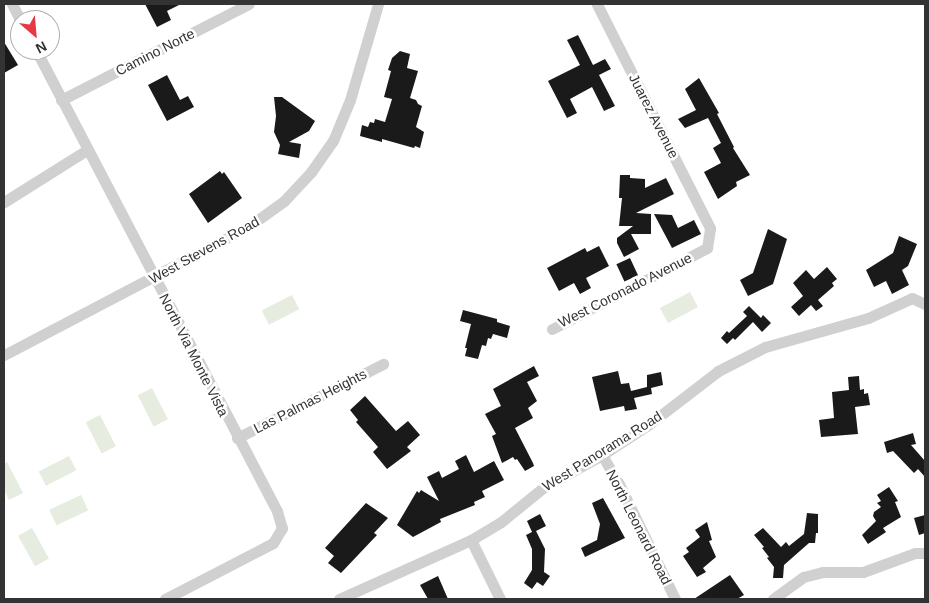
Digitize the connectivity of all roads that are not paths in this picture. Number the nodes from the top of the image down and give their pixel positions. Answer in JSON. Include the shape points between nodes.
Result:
{"nodes":[{"id":1,"x":249,"y":4,"type":"edge"},
{"id":2,"x":378,"y":4,"type":"edge"},
{"id":3,"x":597,"y":4,"type":"edge"},
{"id":4,"x":41,"y":60,"type":"edge"},
{"id":5,"x":61,"y":100,"type":"junction"},
{"id":6,"x":87,"y":150,"type":"junction"},
{"id":7,"x":4,"y":202,"type":"edge"},
{"id":8,"x":710,"y":228,"type":"joint"},
{"id":9,"x":154,"y":278,"type":"junction"},
{"id":10,"x":925,"y":304,"type":"edge"},
{"id":11,"x":552,"y":328,"type":"dead end"},
{"id":12,"x":4,"y":355,"type":"edge"},
{"id":13,"x":383,"y":364,"type":"dead end"},
{"id":14,"x":238,"y":438,"type":"junction"},
{"id":15,"x":602,"y":455,"type":"junction"},
{"id":16,"x":471,"y":540,"type":"junction"},
{"id":17,"x":925,"y":553,"type":"edge"},
{"id":18,"x":165,"y":599,"type":"edge"},
{"id":19,"x":339,"y":599,"type":"edge"},
{"id":20,"x":500,"y":599,"type":"edge"},
{"id":21,"x":675,"y":599,"type":"edge"},
{"id":22,"x":773,"y":599,"type":"edge"}],
"edges":[{"from":1,"to":5,"type":"street","name":"Camino Norte"},
{"from":2,"to":9,"type":"street","name":"West Stevens Road","via":[[350,100],[333,140],[311,172],[284,201],[248,227],[164,269]]},
{"from":3,"to":8,"type":"street","name":"Juarez Avenue"},
{"from":4,"to":5,"type":"street","name":"North Via Monte Vista"},
{"from":5,"to":6,"type":"street","name":"North Via Monte Vista"},
{"from":6,"to":7,"type":"street"},
{"from":6,"to":9,"type":"street","name":"North Via Monte Vista"},
{"from":8,"to":11,"type":"street","name":"West Coronado Avenue","via":[[707,248]]},
{"from":9,"to":12,"type":"street","name":"West Stevens Road"},
{"from":9,"to":14,"type":"street","name":"North Via Monte Vista"},
{"from":10,"to":15,"type":"street","name":"West Panorama Road","via":[[912,298],[868,318],[765,348],[718,371],[648,425]]},
{"from":13,"to":14,"type":"street","name":"Las Palmas Heights"},
{"from":14,"to":18,"type":"street","name":"North Via Monte Vista","via":[[277,511],[282,528],[274,543]]},
{"from":15,"to":16,"type":"street","name":"West Panorama Road","via":[[544,487],[501,522]]},
{"from":15,"to":21,"type":"street","name":"North Leonard Road"},
{"from":16,"to":19,"type":"street","name":"West Panorama Road"},
{"from":16,"to":20,"type":"street"},
{"from":17,"to":22,"type":"street","via":[[915,553],[863,572],[823,572],[803,577]]}]}
